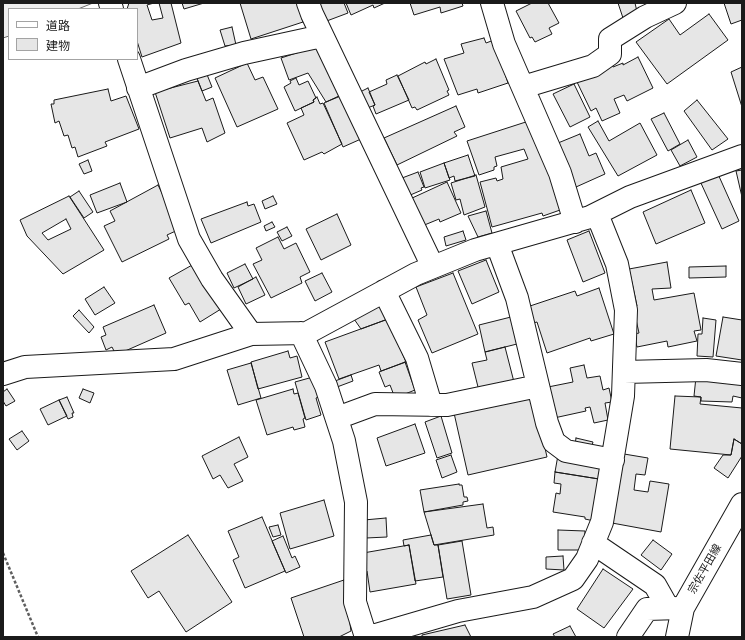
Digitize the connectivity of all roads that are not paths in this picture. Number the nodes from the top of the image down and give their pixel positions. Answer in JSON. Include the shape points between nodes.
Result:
{"nodes":[{"id":1,"x":308,"y":3,"type":"edge"},
{"id":2,"x":492,"y":3,"type":"edge"},
{"id":3,"x":675,"y":3,"type":"edge"},
{"id":4,"x":322,"y":36,"type":"junction"},
{"id":5,"x":128,"y":60,"type":"edge"},
{"id":6,"x":523,"y":87,"type":"junction"},
{"id":7,"x":138,"y":88,"type":"junction"},
{"id":8,"x":742,"y":156,"type":"edge"},
{"id":9,"x":597,"y":214,"type":"junction"},
{"id":10,"x":575,"y":222,"type":"junction"},
{"id":11,"x":497,"y":244,"type":"junction"},
{"id":12,"x":433,"y":267,"type":"junction"},
{"id":13,"x":384,"y":291,"type":"junction"},
{"id":14,"x":301,"y":333,"type":"junction"},
{"id":15,"x":251,"y":334,"type":"junction"},
{"id":16,"x":624,"y":372,"type":"junction"},
{"id":17,"x":3,"y":374,"type":"edge"},
{"id":18,"x":742,"y":374,"type":"edge"},
{"id":19,"x":538,"y":386,"type":"junction"},
{"id":20,"x":431,"y":405,"type":"junction"},
{"id":21,"x":336,"y":418,"type":"junction"},
{"id":22,"x":612,"y":460,"type":"junction"},
{"id":23,"x":742,"y":504,"type":"edge"},
{"id":24,"x":593,"y":543,"type":"junction"},
{"id":25,"x":675,"y":608,"type":"junction"},
{"id":26,"x":366,"y":637,"type":"edge"},
{"id":27,"x":369,"y":637,"type":"edge"},
{"id":28,"x":628,"y":637,"type":"edge"},
{"id":29,"x":677,"y":637,"type":"edge"}],
"edges":[{"from":1,"to":4,"type":"street"},
{"from":2,"to":6,"type":"street","via":[[504,44]]},
{"from":3,"to":6,"type":"street","via":[[644,17],[610,39],[610,54],[593,66]]},
{"from":4,"to":7,"type":"street","via":[[244,53],[186,70]]},
{"from":4,"to":12,"type":"street"},
{"from":5,"to":7,"type":"street"},
{"from":6,"to":10,"type":"street","via":[[560,173]]},
{"from":7,"to":15,"type":"street","via":[[189,239],[212,279]]},
{"from":8,"to":9,"type":"street","via":[[630,197]]},
{"from":9,"to":10,"type":"street"},
{"from":9,"to":16,"type":"street","via":[[617,264],[626,310]]},
{"from":10,"to":11,"type":"street"},
{"from":11,"to":12,"type":"street"},
{"from":11,"to":19,"type":"street","via":[[517,298]]},
{"from":12,"to":13,"type":"street"},
{"from":13,"to":14,"type":"street","via":[[307,333]]},
{"from":13,"to":20,"type":"street","via":[[417,358]]},
{"from":14,"to":15,"type":"street"},
{"from":14,"to":21,"type":"street","via":[[326,386]]},
{"from":15,"to":17,"type":"street","via":[[174,359],[25,367]]},
{"from":16,"to":18,"type":"street","via":[[706,370]]},
{"from":16,"to":22,"type":"street","via":[[623,396]]},
{"from":19,"to":20,"type":"street","via":[[447,405]]},
{"from":19,"to":22,"type":"street","via":[[554,442],[566,451]]},
{"from":20,"to":21,"type":"street","via":[[375,404]]},
{"from":21,"to":26,"type":"street","via":[[344,441],[356,502],[355,602]]},
{"from":22,"to":24,"type":"street","via":[[602,522]]},
{"from":23,"to":25,"type":"street","name":"宗佐平田線"},
{"from":24,"to":25,"type":"street","via":[[655,585]]},
{"from":24,"to":27,"type":"street","via":[[587,559],[573,579],[532,597],[458,611]]},
{"from":25,"to":28,"type":"street","via":[[647,609]]},
{"from":25,"to":29,"type":"street","name":"宗佐平田線"}]}
